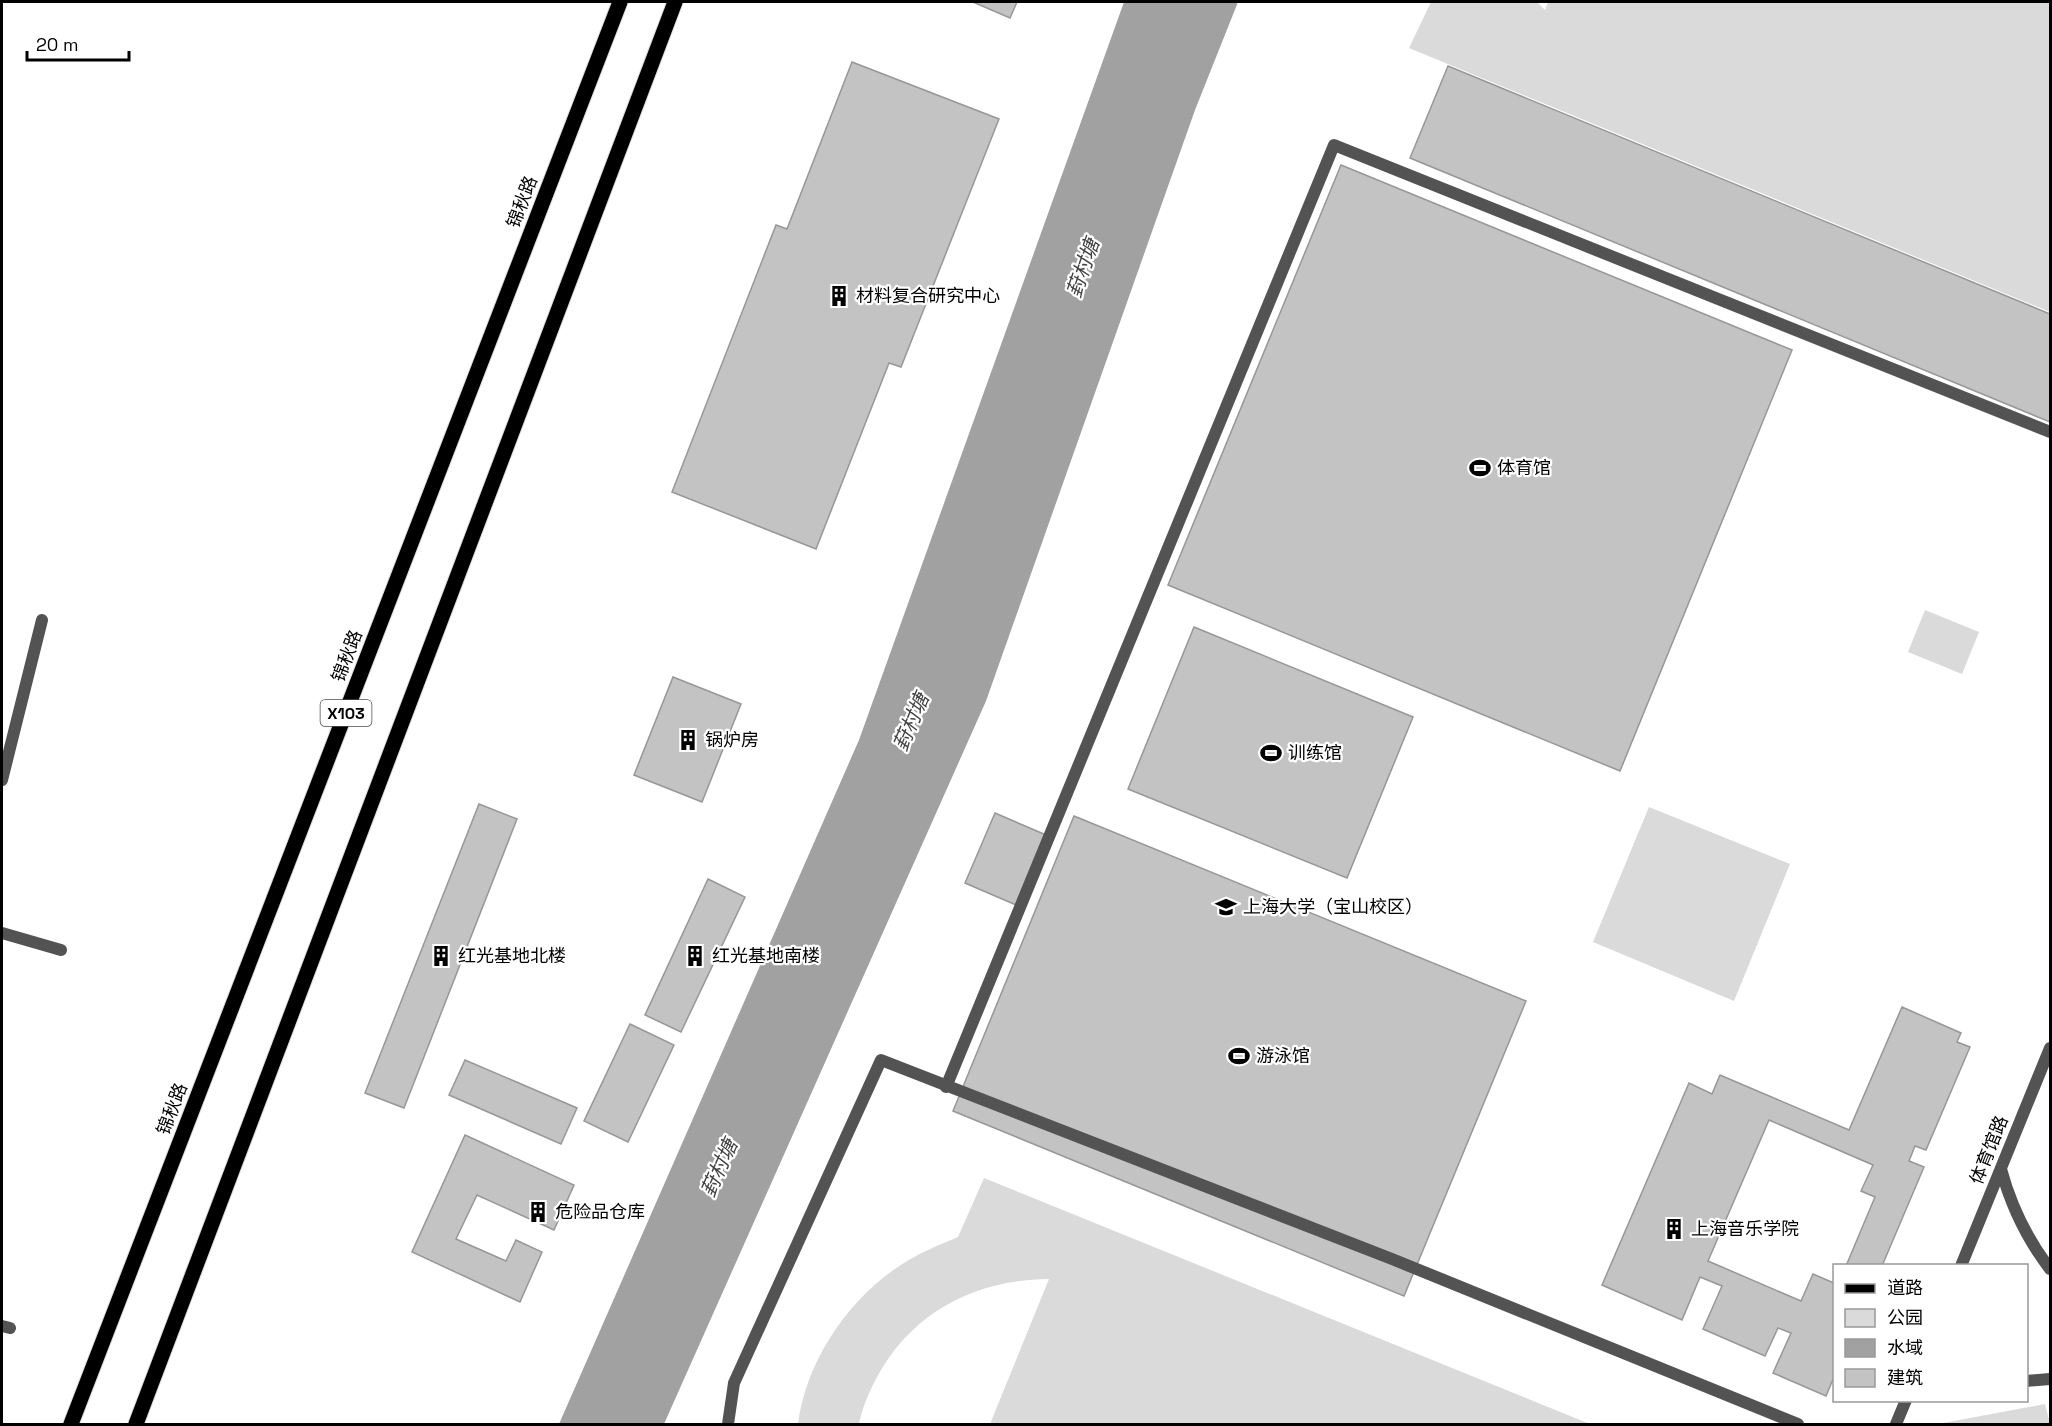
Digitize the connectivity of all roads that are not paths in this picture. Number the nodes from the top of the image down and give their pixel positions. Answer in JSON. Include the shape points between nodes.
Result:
{"nodes":[{"id":1,"x":620,"y":2,"type":"edge"},
{"id":2,"x":675,"y":2,"type":"edge"},
{"id":3,"x":2050,"y":432,"type":"edge"},
{"id":4,"x":42,"y":620,"type":"dead end"},
{"id":5,"x":2,"y":780,"type":"edge"},
{"id":6,"x":2,"y":933,"type":"edge"},
{"id":7,"x":61,"y":950,"type":"dead end"},
{"id":8,"x":2050,"y":1048,"type":"edge"},
{"id":9,"x":946,"y":1087,"type":"junction"},
{"id":10,"x":2001,"y":1169,"type":"junction"},
{"id":11,"x":1962,"y":1264,"type":"edge"},
{"id":12,"x":2050,"y":1269,"type":"edge"},
{"id":13,"x":2050,"y":1379,"type":"edge"},
{"id":14,"x":2028,"y":1381,"type":"edge"},
{"id":15,"x":1906,"y":1402,"type":"edge"},
{"id":16,"x":72,"y":1425,"type":"edge"},
{"id":17,"x":136,"y":1425,"type":"edge"},
{"id":18,"x":728,"y":1425,"type":"edge"},
{"id":19,"x":1798,"y":1425,"type":"edge"},
{"id":20,"x":1896,"y":1425,"type":"edge"}],
"edges":[{"from":1,"to":16,"type":"main road","name":"锦秋路","number":"X103"},
{"from":2,"to":17,"type":"main road"},
{"from":3,"to":9,"type":"street","via":[[1334,145]]},
{"from":4,"to":5,"type":"street"},
{"from":6,"to":7,"type":"street"},
{"from":8,"to":10,"type":"street","name":"体育馆路"},
{"from":9,"to":18,"type":"street","via":[[881,1060],[734,1383]]},
{"from":9,"to":19,"type":"street","via":[[1392,1259]]},
{"from":10,"to":11,"type":"street","name":"体育馆路"},
{"from":10,"to":12,"type":"street","via":[[2009,1200]]},
{"from":13,"to":14,"type":"street"},
{"from":15,"to":20,"type":"street"}]}
